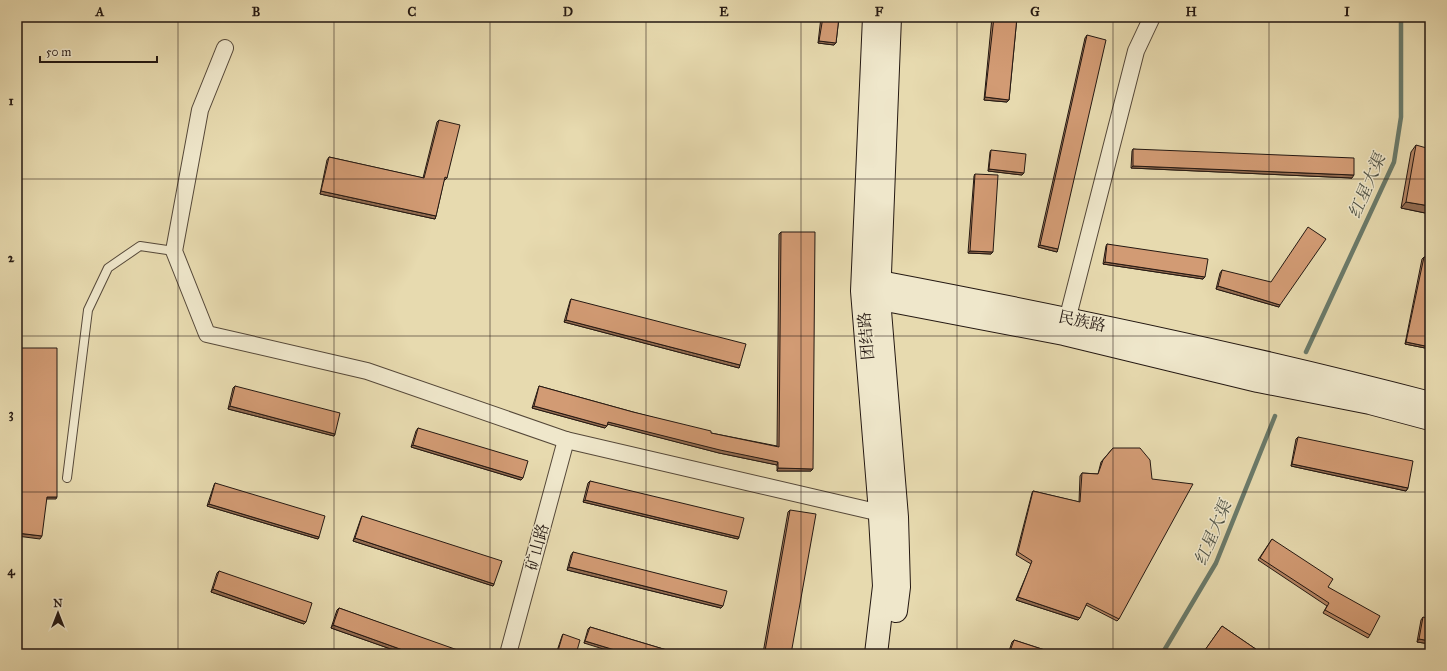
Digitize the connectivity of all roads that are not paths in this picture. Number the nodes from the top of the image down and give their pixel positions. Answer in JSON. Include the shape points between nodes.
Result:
{"nodes":[{"id":1,"x":874,"y":17,"type":"edge"},
{"id":2,"x":890,"y":17,"type":"edge"},
{"id":3,"x":1152,"y":17,"type":"edge"},
{"id":4,"x":225,"y":48,"type":"dead end"},
{"id":5,"x":174,"y":251,"type":"junction"},
{"id":6,"x":871,"y":288,"type":"junction"},
{"id":7,"x":1066,"y":326,"type":"junction"},
{"id":8,"x":1318,"y":384,"type":"junction"},
{"id":9,"x":1430,"y":403,"type":"edge"},
{"id":10,"x":1430,"y":419,"type":"edge"},
{"id":11,"x":566,"y":440,"type":"junction"},
{"id":12,"x":67,"y":478,"type":"dead end"},
{"id":13,"x":888,"y":515,"type":"junction"},
{"id":14,"x":508,"y":654,"type":"edge"},
{"id":15,"x":876,"y":654,"type":"edge"},
{"id":16,"x":891,"y":654,"type":"edge"}],
"edges":[{"from":1,"to":6,"type":"main road","name":"团结路"},
{"from":2,"to":6,"type":"main road","name":"团结路"},
{"from":3,"to":7,"type":"street","via":[[1136,51]]},
{"from":4,"to":5,"type":"street","via":[[200,110]]},
{"from":5,"to":11,"type":"street","via":[[207,334],[367,371]]},
{"from":5,"to":12,"type":"lane","via":[[140,246],[108,268],[88,310]]},
{"from":6,"to":7,"type":"main road","name":"民族路"},
{"from":6,"to":13,"type":"main road","name":"团结路"},
{"from":7,"to":8,"type":"main road","name":"民族路"},
{"from":8,"to":9,"type":"main road"},
{"from":8,"to":10,"type":"main road","via":[[1370,403]]},
{"from":11,"to":13,"type":"street"},
{"from":11,"to":14,"type":"street","name":"矿山路"},
{"from":13,"to":15,"type":"main road","name":"团结路","via":[[884,586]]},
{"from":13,"to":16,"type":"main road","name":"团结路","via":[[899,587]]}]}
